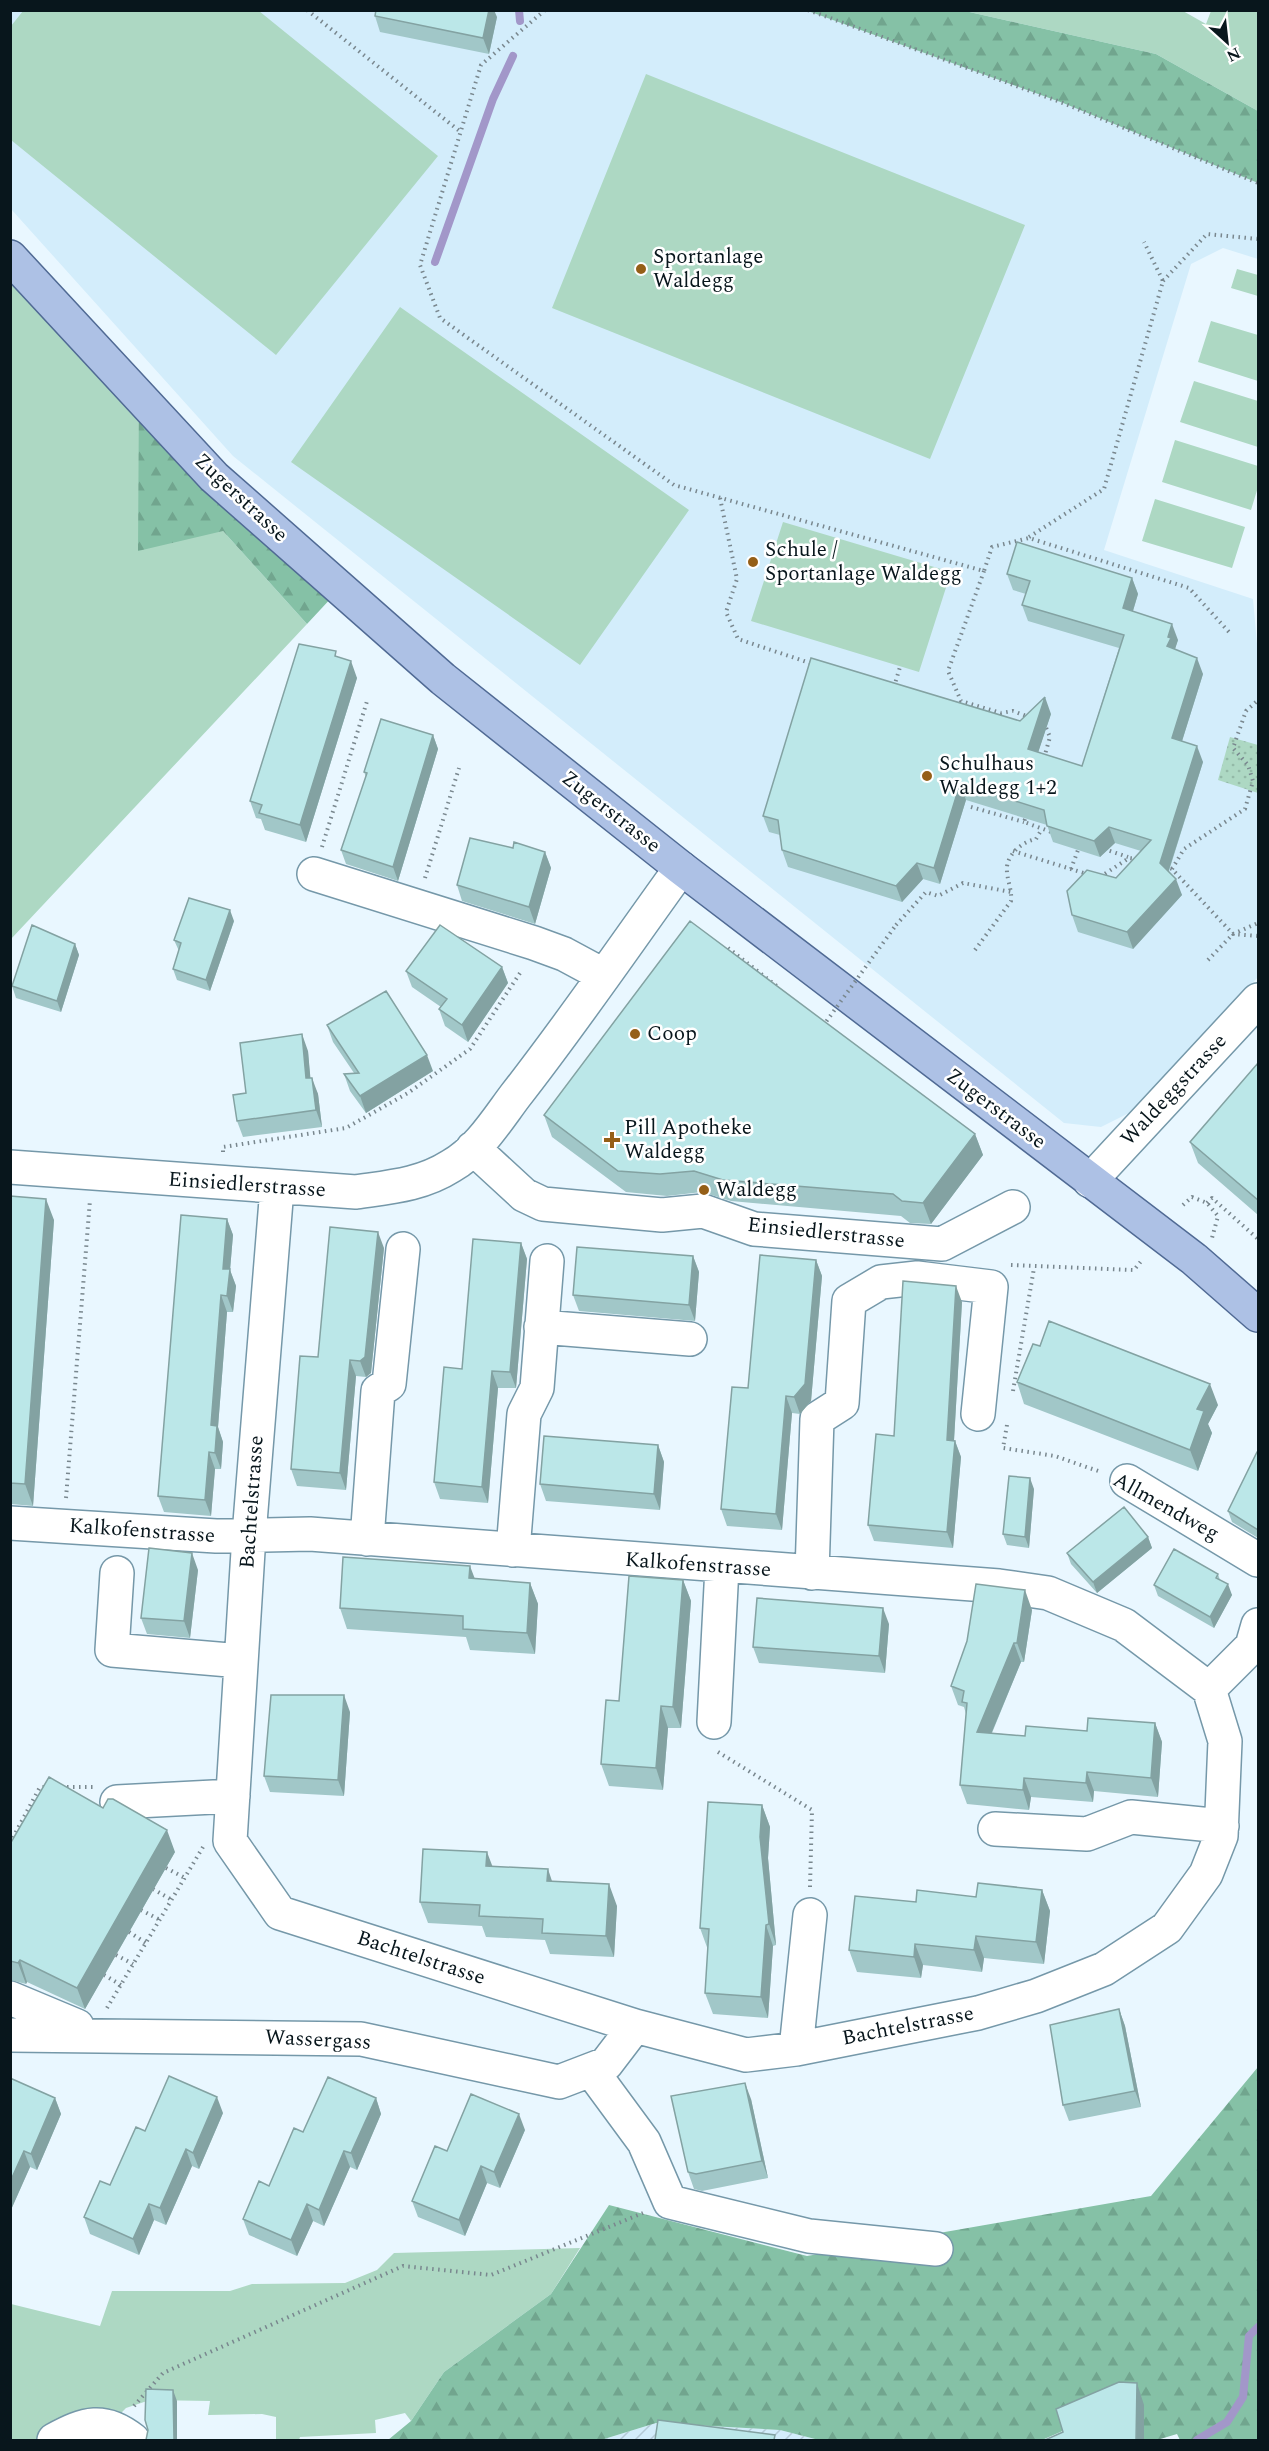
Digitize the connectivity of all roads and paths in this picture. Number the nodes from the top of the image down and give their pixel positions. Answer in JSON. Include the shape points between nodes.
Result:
{"nodes":[{"id":1,"x":308,"y":10,"type":"edge"},
{"id":2,"x":545,"y":10,"type":"edge"},
{"id":3,"x":808,"y":10,"type":"edge"},
{"id":4,"x":462,"y":134,"type":"junction"},
{"id":5,"x":1258,"y":183,"type":"edge"},
{"id":6,"x":1258,"y":239,"type":"edge"},
{"id":7,"x":1144,"y":242,"type":"dead end"},
{"id":8,"x":10,"y":257,"type":"edge"},
{"id":9,"x":1163,"y":281,"type":"junction"},
{"id":10,"x":720,"y":498,"type":"junction"},
{"id":11,"x":1029,"y":538,"type":"junction"},
{"id":12,"x":984,"y":572,"type":"junction"},
{"id":13,"x":1229,"y":632,"type":"dead end"},
{"id":14,"x":815,"y":665,"type":"edge"},
{"id":15,"x":900,"y":667,"type":"dead end"},
{"id":16,"x":902,"y":694,"type":"edge"},
{"id":17,"x":368,"y":699,"type":"dead end"},
{"id":18,"x":1258,"y":700,"type":"edge"},
{"id":19,"x":961,"y":701,"type":"junction"},
{"id":20,"x":955,"y":705,"type":"edge"},
{"id":21,"x":1041,"y":767,"type":"edge"},
{"id":22,"x":459,"y":768,"type":"dead end"},
{"id":23,"x":971,"y":807,"type":"edge"},
{"id":24,"x":1042,"y":829,"type":"junction"},
{"id":25,"x":1065,"y":836,"type":"edge"},
{"id":26,"x":1099,"y":847,"type":"edge"},
{"id":27,"x":1078,"y":850,"type":"edge"},
{"id":28,"x":1013,"y":851,"type":"junction"},
{"id":29,"x":1129,"y":858,"type":"junction"},
{"id":30,"x":1148,"y":860,"type":"edge"},
{"id":31,"x":1156,"y":863,"type":"edge"},
{"id":32,"x":681,"y":868,"type":"junction"},
{"id":33,"x":1071,"y":869,"type":"junction"},
{"id":34,"x":1172,"y":869,"type":"junction"},
{"id":35,"x":314,"y":874,"type":"joint"},
{"id":36,"x":1012,"y":892,"type":"junction"},
{"id":37,"x":417,"y":905,"type":"junction"},
{"id":38,"x":1258,"y":923,"type":"edge"},
{"id":39,"x":1233,"y":934,"type":"junction"},
{"id":40,"x":1258,"y":936,"type":"edge"},
{"id":41,"x":728,"y":948,"type":"edge"},
{"id":42,"x":975,"y":950,"type":"dead end"},
{"id":43,"x":1208,"y":960,"type":"dead end"},
{"id":44,"x":603,"y":975,"type":"junction"},
{"id":45,"x":518,"y":978,"type":"dead end"},
{"id":46,"x":781,"y":989,"type":"edge"},
{"id":47,"x":1258,"y":1000,"type":"edge"},
{"id":48,"x":818,"y":1032,"type":"edge"},
{"id":49,"x":473,"y":1148,"type":"junction"},
{"id":50,"x":10,"y":1167,"type":"edge"},
{"id":51,"x":93,"y":1173,"type":"junction"},
{"id":52,"x":1090,"y":1181,"type":"junction"},
{"id":53,"x":220,"y":1183,"type":"junction"},
{"id":54,"x":277,"y":1188,"type":"junction"},
{"id":55,"x":1208,"y":1203,"type":"junction"},
{"id":56,"x":1183,"y":1205,"type":"dead end"},
{"id":57,"x":1013,"y":1207,"type":"dead end"},
{"id":58,"x":1258,"y":1239,"type":"edge"},
{"id":59,"x":404,"y":1249,"type":"dead end"},
{"id":60,"x":1194,"y":1259,"type":"junction"},
{"id":61,"x":1142,"y":1260,"type":"dead end"},
{"id":62,"x":547,"y":1261,"type":"dead end"},
{"id":63,"x":999,"y":1264,"type":"dead end"},
{"id":64,"x":1034,"y":1268,"type":"junction"},
{"id":65,"x":1258,"y":1315,"type":"edge"},
{"id":66,"x":541,"y":1327,"type":"junction"},
{"id":67,"x":690,"y":1339,"type":"dead end"},
{"id":68,"x":1011,"y":1401,"type":"dead end"},
{"id":69,"x":992,"y":1419,"type":"joint"},
{"id":70,"x":1127,"y":1481,"type":"joint"},
{"id":71,"x":66,"y":1492,"type":"dead end"},
{"id":72,"x":10,"y":1523,"type":"edge"},
{"id":73,"x":249,"y":1535,"type":"junction"},
{"id":74,"x":367,"y":1539,"type":"junction"},
{"id":75,"x":513,"y":1550,"type":"junction"},
{"id":76,"x":1258,"y":1560,"type":"edge"},
{"id":77,"x":722,"y":1567,"type":"junction"},
{"id":78,"x":117,"y":1573,"type":"dead end"},
{"id":79,"x":812,"y":1573,"type":"junction"},
{"id":80,"x":1258,"y":1626,"type":"edge"},
{"id":81,"x":241,"y":1661,"type":"junction"},
{"id":82,"x":1209,"y":1689,"type":"junction"},
{"id":83,"x":714,"y":1722,"type":"joint"},
{"id":84,"x":233,"y":1796,"type":"junction"},
{"id":85,"x":117,"y":1802,"type":"joint"},
{"id":86,"x":30,"y":1807,"type":"junction"},
{"id":87,"x":38,"y":1812,"type":"edge"},
{"id":88,"x":19,"y":1827,"type":"junction"},
{"id":89,"x":995,"y":1829,"type":"dead end"},
{"id":90,"x":1222,"y":1831,"type":"junction"},
{"id":91,"x":27,"y":1832,"type":"edge"},
{"id":92,"x":230,"y":1841,"type":"junction"},
{"id":93,"x":10,"y":1843,"type":"edge"},
{"id":94,"x":166,"y":1868,"type":"dead end"},
{"id":95,"x":185,"y":1878,"type":"junction"},
{"id":96,"x":153,"y":1889,"type":"dead end"},
{"id":97,"x":172,"y":1900,"type":"junction"},
{"id":98,"x":141,"y":1910,"type":"dead end"},
{"id":99,"x":810,"y":1915,"type":"joint"},
{"id":100,"x":160,"y":1920,"type":"junction"},
{"id":101,"x":129,"y":1932,"type":"dead end"},
{"id":102,"x":146,"y":1943,"type":"junction"},
{"id":103,"x":116,"y":1955,"type":"dead end"},
{"id":104,"x":133,"y":1964,"type":"junction"},
{"id":105,"x":104,"y":1976,"type":"dead end"},
{"id":106,"x":121,"y":1984,"type":"junction"},
{"id":107,"x":10,"y":1998,"type":"edge"},
{"id":108,"x":635,"y":2026,"type":"junction"},
{"id":109,"x":78,"y":2030,"type":"junction"},
{"id":110,"x":10,"y":2035,"type":"edge"},
{"id":111,"x":796,"y":2049,"type":"junction"},
{"id":112,"x":591,"y":2070,"type":"junction"},
{"id":113,"x":670,"y":2202,"type":"junction"},
{"id":114,"x":936,"y":2250,"type":"dead end"},
{"id":115,"x":124,"y":2434,"type":"edge"},
{"id":116,"x":54,"y":2440,"type":"edge"}],
"edges":[{"from":1,"to":4,"type":"path"},
{"from":2,"to":4,"type":"path","via":[[481,65]]},
{"from":3,"to":5,"type":"path","via":[[1063,104]]},
{"from":4,"to":10,"type":"path","via":[[420,265],[440,318],[674,485]]},
{"from":6,"to":9,"type":"path","via":[[1207,234]]},
{"from":7,"to":9,"type":"path"},
{"from":8,"to":32,"type":"main road","name":"Zugerstrasse","via":[[214,477],[443,680]]},
{"from":9,"to":11,"type":"path","via":[[1104,489]]},
{"from":10,"to":12,"type":"path"},
{"from":10,"to":14,"type":"path","via":[[737,579],[726,612],[738,639]]},
{"from":11,"to":12,"type":"path","via":[[992,547]]},
{"from":11,"to":13,"type":"path","via":[[1189,588]]},
{"from":12,"to":19,"type":"path","via":[[948,671]]},
{"from":15,"to":16,"type":"path","via":[[893,690]]},
{"from":17,"to":35,"type":"path"},
{"from":18,"to":34,"type":"path","via":[[1246,711],[1233,748],[1248,765],[1253,781],[1245,809],[1184,849]]},
{"from":19,"to":20,"type":"path"},
{"from":19,"to":21,"type":"path","via":[[1001,713],[1013,711],[1046,723],[1050,737]]},
{"from":22,"to":37,"type":"path"},
{"from":23,"to":24,"type":"path","via":[[1024,820]]},
{"from":24,"to":25,"type":"path"},
{"from":24,"to":28,"type":"path","via":[[1036,839]]},
{"from":26,"to":29,"type":"path"},
{"from":27,"to":33,"type":"path"},
{"from":28,"to":33,"type":"path"},
{"from":28,"to":36,"type":"path","via":[[1006,870]]},
{"from":29,"to":30,"type":"path"},
{"from":29,"to":33,"type":"path","via":[[1098,878]]},
{"from":31,"to":34,"type":"path"},
{"from":32,"to":44,"type":"street","name":"Einsiedlerstrasse"},
{"from":32,"to":52,"type":"main road","name":"Zugerstrasse"},
{"from":34,"to":39,"type":"path"},
{"from":35,"to":37,"type":"street"},
{"from":36,"to":42,"type":"path","via":[[1011,901]]},
{"from":36,"to":48,"type":"path","bridge":true,"via":[[963,884],[938,896],[926,892],[896,925]]},
{"from":37,"to":44,"type":"street","via":[[564,954]]},
{"from":38,"to":39,"type":"path"},
{"from":39,"to":40,"type":"path"},
{"from":39,"to":43,"type":"path"},
{"from":41,"to":46,"type":"path"},
{"from":44,"to":49,"type":"street","name":"Einsiedlerstrasse","via":[[542,1062]]},
{"from":45,"to":53,"type":"path","via":[[470,1049],[408,1093],[346,1128],[223,1147]]},
{"from":47,"to":52,"type":"street","name":"Waldeggstrasse"},
{"from":49,"to":54,"type":"street","name":"Einsiedlerstrasse","via":[[454,1165],[410,1185],[356,1192]]},
{"from":49,"to":57,"type":"street","name":"Einsiedlerstrasse","via":[[524,1196],[543,1204],[662,1215],[703,1212],[754,1229],[942,1244]]},
{"from":50,"to":51,"type":"street","name":"Einsiedlerstrasse"},
{"from":51,"to":53,"type":"street","name":"Einsiedlerstrasse"},
{"from":51,"to":71,"type":"path"},
{"from":52,"to":60,"type":"main road","name":"Zugerstrasse"},
{"from":53,"to":54,"type":"street","name":"Einsiedlerstrasse"},
{"from":54,"to":73,"type":"street","name":"Bachtelstrasse"},
{"from":55,"to":56,"type":"path","via":[[1192,1197]]},
{"from":55,"to":58,"type":"path","via":[[1212,1198]]},
{"from":55,"to":60,"type":"path","via":[[1218,1216],[1214,1234]]},
{"from":59,"to":74,"type":"street","via":[[389,1384],[378,1391]]},
{"from":60,"to":65,"type":"main road","name":"Zugerstrasse"},
{"from":61,"to":64,"type":"path","via":[[1134,1270]]},
{"from":62,"to":66,"type":"street"},
{"from":63,"to":64,"type":"path"},
{"from":64,"to":68,"type":"path"},
{"from":66,"to":67,"type":"street"},
{"from":66,"to":75,"type":"street","via":[[537,1388],[524,1414]]},
{"from":69,"to":70,"type":"path","name":"Allmendweg","via":[[1003,1448],[1055,1456]]},
{"from":69,"to":79,"type":"street","via":[[991,1287],[917,1278],[881,1281],[849,1301],[842,1403],[817,1419]]},
{"from":70,"to":76,"type":"street","name":"Allmendweg"},
{"from":72,"to":73,"type":"street","name":"Kalkofenstrasse"},
{"from":73,"to":74,"type":"street","name":"Kalkofenstrasse","via":[[310,1534]]},
{"from":73,"to":81,"type":"street","name":"Bachtelstrasse"},
{"from":74,"to":75,"type":"street","name":"Kalkofenstrasse"},
{"from":75,"to":77,"type":"street","name":"Kalkofenstrasse"},
{"from":77,"to":79,"type":"street","name":"Kalkofenstrasse"},
{"from":77,"to":83,"type":"street"},
{"from":78,"to":81,"type":"street","via":[[112,1650]]},
{"from":79,"to":82,"type":"street","name":"Kalkofenstrasse","via":[[1048,1593],[1124,1625]]},
{"from":80,"to":82,"type":"street","via":[[1252,1646]]},
{"from":81,"to":84,"type":"street","name":"Bachtelstrasse"},
{"from":82,"to":90,"type":"street","via":[[1225,1741]]},
{"from":83,"to":99,"type":"path","via":[[712,1748],[812,1810]]},
{"from":84,"to":85,"type":"street"},
{"from":84,"to":92,"type":"street","name":"Bachtelstrasse"},
{"from":85,"to":86,"type":"path","via":[[102,1786],[40,1787]]},
{"from":86,"to":87,"type":"path"},
{"from":86,"to":88,"type":"path"},
{"from":88,"to":91,"type":"path"},
{"from":88,"to":93,"type":"path"},
{"from":89,"to":90,"type":"street","via":[[1087,1833],[1131,1817]]},
{"from":90,"to":111,"type":"street","name":"Bachtelstrasse","via":[[1206,1874],[1167,1928],[1104,1968],[1036,1996],[978,2013]]},
{"from":92,"to":95,"type":"path","via":[[202,1848]]},
{"from":92,"to":108,"type":"street","name":"Bachtelstrasse","via":[[280,1913]]},
{"from":94,"to":95,"type":"path"},
{"from":95,"to":97,"type":"path"},
{"from":96,"to":97,"type":"path"},
{"from":97,"to":100,"type":"path"},
{"from":98,"to":100,"type":"path"},
{"from":99,"to":111,"type":"street"},
{"from":100,"to":102,"type":"path"},
{"from":101,"to":102,"type":"path"},
{"from":102,"to":104,"type":"path"},
{"from":103,"to":104,"type":"path"},
{"from":104,"to":106,"type":"path"},
{"from":105,"to":106,"type":"path"},
{"from":106,"to":109,"type":"path","via":[[97,2025],[84,2019]]},
{"from":107,"to":109,"type":"street"},
{"from":108,"to":111,"type":"street","name":"Bachtelstrasse","via":[[746,2055]]},
{"from":108,"to":112,"type":"street","name":"Wassergass","via":[[606,2064]]},
{"from":109,"to":110,"type":"street","name":"Wassergass"},
{"from":109,"to":112,"type":"street","name":"Wassergass","via":[[361,2039],[559,2082]]},
{"from":112,"to":113,"type":"street","via":[[644,2142]]},
{"from":113,"to":114,"type":"street","via":[[809,2236]]},
{"from":113,"to":115,"type":"path","via":[[491,2275],[403,2265],[163,2373]]},
{"from":115,"to":116,"type":"street","via":[[95,2424]]}]}
